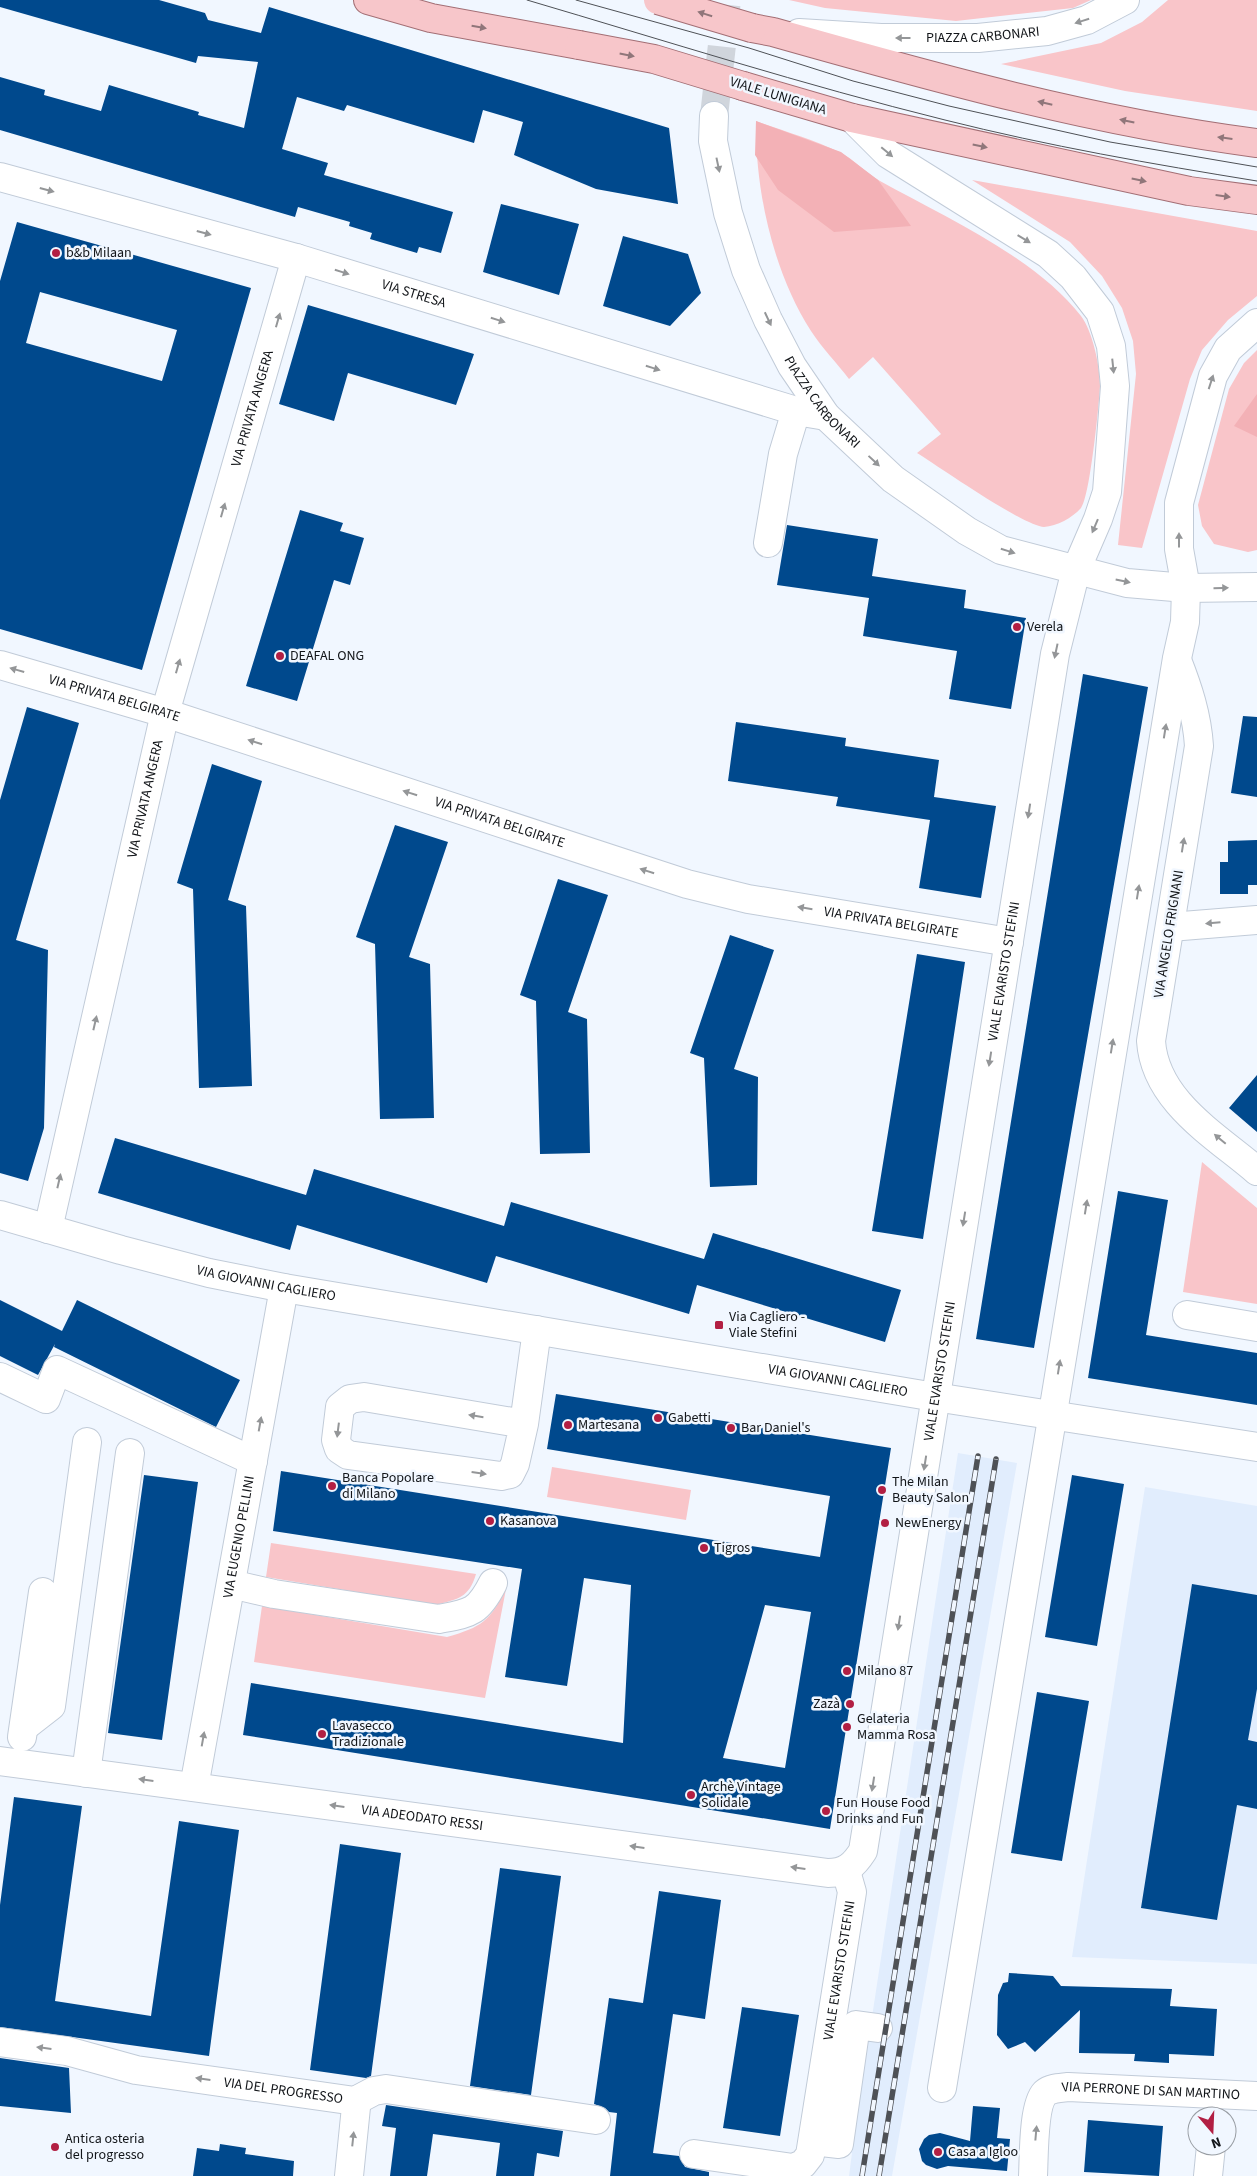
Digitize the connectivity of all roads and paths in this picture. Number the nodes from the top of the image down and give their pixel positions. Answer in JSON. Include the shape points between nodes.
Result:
{"nodes":[{"id":1,"x":368,"y":0,"type":"edge"},
{"id":2,"x":658,"y":0,"type":"edge"},
{"id":3,"x":1126,"y":0,"type":"edge"},
{"id":4,"x":762,"y":30,"type":"junction"},
{"id":5,"x":714,"y":116,"type":"tunnel mouth"},
{"id":6,"x":852,"y":118,"type":"junction"},
{"id":7,"x":1257,"y":143,"type":"edge"},
{"id":8,"x":0,"y":177,"type":"edge"},
{"id":9,"x":1257,"y":200,"type":"edge"},
{"id":10,"x":296,"y":258,"type":"junction"},
{"id":11,"x":1257,"y":323,"type":"edge"},
{"id":12,"x":796,"y":412,"type":"junction"},
{"id":13,"x":826,"y":416,"type":"junction"},
{"id":14,"x":768,"y":543,"type":"dead end"},
{"id":15,"x":1076,"y":570,"type":"junction"},
{"id":16,"x":1257,"y":587,"type":"edge"},
{"id":17,"x":1186,"y":588,"type":"junction"},
{"id":18,"x":1177,"y":658,"type":"junction"},
{"id":19,"x":0,"y":665,"type":"edge"},
{"id":20,"x":165,"y":713,"type":"junction"},
{"id":21,"x":1257,"y":920,"type":"edge"},
{"id":22,"x":1170,"y":927,"type":"junction"},
{"id":23,"x":1008,"y":942,"type":"junction"},
{"id":24,"x":1257,"y":1170,"type":"edge"},
{"id":25,"x":0,"y":1215,"type":"edge"},
{"id":26,"x":48,"y":1228,"type":"junction"},
{"id":27,"x":284,"y":1288,"type":"junction"},
{"id":28,"x":1187,"y":1315,"type":"dead end"},
{"id":29,"x":1257,"y":1327,"type":"edge"},
{"id":30,"x":537,"y":1330,"type":"junction"},
{"id":31,"x":0,"y":1377,"type":"edge"},
{"id":32,"x":935,"y":1398,"type":"junction"},
{"id":33,"x":1051,"y":1415,"type":"junction"},
{"id":34,"x":524,"y":1424,"type":"junction"},
{"id":35,"x":87,"y":1442,"type":"dead end"},
{"id":36,"x":1257,"y":1447,"type":"edge"},
{"id":37,"x":130,"y":1453,"type":"dead end"},
{"id":38,"x":253,"y":1461,"type":"junction"},
{"id":39,"x":493,"y":1583,"type":"dead end"},
{"id":40,"x":231,"y":1584,"type":"junction"},
{"id":41,"x":43,"y":1592,"type":"dead end"},
{"id":42,"x":24,"y":1727,"type":"junction"},
{"id":43,"x":9,"y":1762,"type":"edge"},
{"id":44,"x":86,"y":1772,"type":"junction"},
{"id":45,"x":194,"y":1787,"type":"junction"},
{"id":46,"x":846,"y":1871,"type":"junction"},
{"id":47,"x":878,"y":2028,"type":"dead end"},
{"id":48,"x":0,"y":2042,"type":"edge"},
{"id":49,"x":942,"y":2088,"type":"dead end"},
{"id":50,"x":1257,"y":2096,"type":"edge"},
{"id":51,"x":355,"y":2101,"type":"junction"},
{"id":52,"x":1215,"y":2105,"type":"edge"},
{"id":53,"x":596,"y":2120,"type":"dead end"},
{"id":54,"x":808,"y":2152,"type":"junction"},
{"id":55,"x":694,"y":2154,"type":"dead end"},
{"id":56,"x":1210,"y":2156,"type":"edge"},
{"id":57,"x":349,"y":2176,"type":"edge"},
{"id":58,"x":1033,"y":2176,"type":"edge"},
{"id":59,"x":1208,"y":2176,"type":"edge"}],
"edges":[{"from":1,"to":6,"type":"main road","name":"VIALE LUNIGIANA","one_way":true,"bridge":true,"via":[[431,18],[654,60]]},
{"from":4,"to":2,"type":"main road","one_way":true,"bridge":true},
{"from":3,"to":4,"type":"street","name":"PIAZZA CARBONARI","one_way":true,"via":[[1087,20],[1047,31],[978,38],[881,38]]},
{"from":7,"to":4,"type":"main road","one_way":true,"via":[[1192,134],[931,77]]},
{"from":5,"to":13,"type":"street","name":"PIAZZA CARBONARI","one_way":true,"via":[[713,141],[728,213],[746,270],[792,366]]},
{"from":6,"to":9,"type":"main road","name":"VIALE LUNIGIANA","one_way":true,"via":[[1189,191]]},
{"from":6,"to":15,"type":"street","one_way":true,"via":[[888,154],[1048,254],[1073,277],[1100,312],[1111,346],[1115,386],[1107,492]]},
{"from":8,"to":10,"type":"street","name":"VIA STRESA","one_way":true},
{"from":10,"to":12,"type":"street","name":"VIA STRESA","one_way":true},
{"from":20,"to":10,"type":"street","name":"VIA PRIVATA ANGERA","one_way":true},
{"from":17,"to":11,"type":"street","one_way":true,"via":[[1179,549],[1179,503],[1204,405],[1213,376],[1228,349]]},
{"from":12,"to":13,"type":"street","name":"VIA STRESA"},
{"from":12,"to":14,"type":"street","via":[[784,454]]},
{"from":13,"to":15,"type":"street","name":"PIAZZA CARBONARI","one_way":true,"via":[[893,479],[967,531],[1001,550]]},
{"from":15,"to":17,"type":"street","name":"PIAZZA CARBONARI","one_way":true,"via":[[1127,583]]},
{"from":15,"to":23,"type":"street","name":"VIALE EVARISTO STEFINI","one_way":true,"via":[[1055,654]]},
{"from":17,"to":16,"type":"street","name":"PIAZZA CARBONARI","one_way":true},
{"from":17,"to":18,"type":"street","via":[[1185,622]]},
{"from":22,"to":18,"type":"street","name":"VIA ANGELO FRIGNANI","one_way":true,"via":[[1199,746],[1191,695]]},
{"from":33,"to":18,"type":"street","one_way":true},
{"from":20,"to":19,"type":"street","name":"VIA PRIVATA BELGIRATE","one_way":true},
{"from":23,"to":20,"type":"street","name":"VIA PRIVATA BELGIRATE","one_way":true,"via":[[748,899],[687,884]]},
{"from":26,"to":20,"type":"street","name":"VIA PRIVATA ANGERA","one_way":true},
{"from":21,"to":22,"type":"street","one_way":true},
{"from":24,"to":22,"type":"street","name":"VIA ANGELO FRIGNANI","one_way":true,"via":[[1176,1101],[1157,1070],[1151,1041]]},
{"from":23,"to":32,"type":"street","name":"VIALE EVARISTO STEFINI","one_way":true},
{"from":25,"to":26,"type":"street","name":"VIA GIOVANNI CAGLIERO"},
{"from":26,"to":27,"type":"street","name":"VIA GIOVANNI CAGLIERO","via":[[209,1273]]},
{"from":27,"to":30,"type":"street","name":"VIA GIOVANNI CAGLIERO"},
{"from":38,"to":27,"type":"street","name":"VIA EUGENIO PELLINI","one_way":true},
{"from":28,"to":29,"type":"street"},
{"from":30,"to":32,"type":"street","name":"VIA GIOVANNI CAGLIERO"},
{"from":30,"to":34,"type":"street"},
{"from":31,"to":38,"type":"street","via":[[46,1400],[57,1370]]},
{"from":32,"to":33,"type":"street","name":"VIA GIOVANNI CAGLIERO"},
{"from":32,"to":46,"type":"street","name":"VIALE EVARISTO STEFINI","one_way":true,"via":[[863,1850]]},
{"from":33,"to":36,"type":"street","name":"VIA GIOVANNI CAGLIERO"},
{"from":33,"to":49,"type":"street"},
{"from":34,"to":34,"type":"street","one_way":true,"via":[[364,1397],[350,1399],[340,1407],[336,1440],[339,1449],[348,1455],[501,1476],[510,1474],[515,1464]]},
{"from":35,"to":42,"type":"street","via":[[51,1706]]},
{"from":37,"to":44,"type":"street"},
{"from":38,"to":40,"type":"street","name":"VIA EUGENIO PELLINI"},
{"from":39,"to":40,"type":"street","via":[[484,1602],[466,1614],[439,1620],[274,1594]]},
{"from":45,"to":40,"type":"street","name":"VIA EUGENIO PELLINI","one_way":true},
{"from":41,"to":42,"type":"street"},
{"from":42,"to":43,"type":"street"},
{"from":43,"to":44,"type":"street","name":"VIA ADEODATO RESSI"},
{"from":45,"to":44,"type":"street","name":"VIA ADEODATO RESSI","one_way":true},
{"from":46,"to":45,"type":"street","name":"VIA ADEODATO RESSI","one_way":true,"via":[[828,1872]]},
{"from":46,"to":54,"type":"street","name":"VIALE EVARISTO STEFINI","via":[[852,1892]]},
{"from":47,"to":54,"type":"street","via":[[856,2026],[839,2144]]},
{"from":51,"to":48,"type":"street","name":"VIA DEL PROGRESSO","one_way":true,"via":[[136,2070],[67,2051]]},
{"from":50,"to":52,"type":"street","name":"VIA PERRONE DI SAN MARTINO"},
{"from":51,"to":53,"type":"street","name":"VIA DEL PROGRESSO","via":[[386,2089]]},
{"from":57,"to":51,"type":"street","one_way":true},
{"from":58,"to":52,"type":"street","name":"VIA PERRONE DI SAN MARTINO","one_way":true,"via":[[1040,2101],[1046,2092],[1056,2088]]},
{"from":54,"to":55,"type":"street","via":[[789,2167]]},
{"from":56,"to":59,"type":"street"}]}
